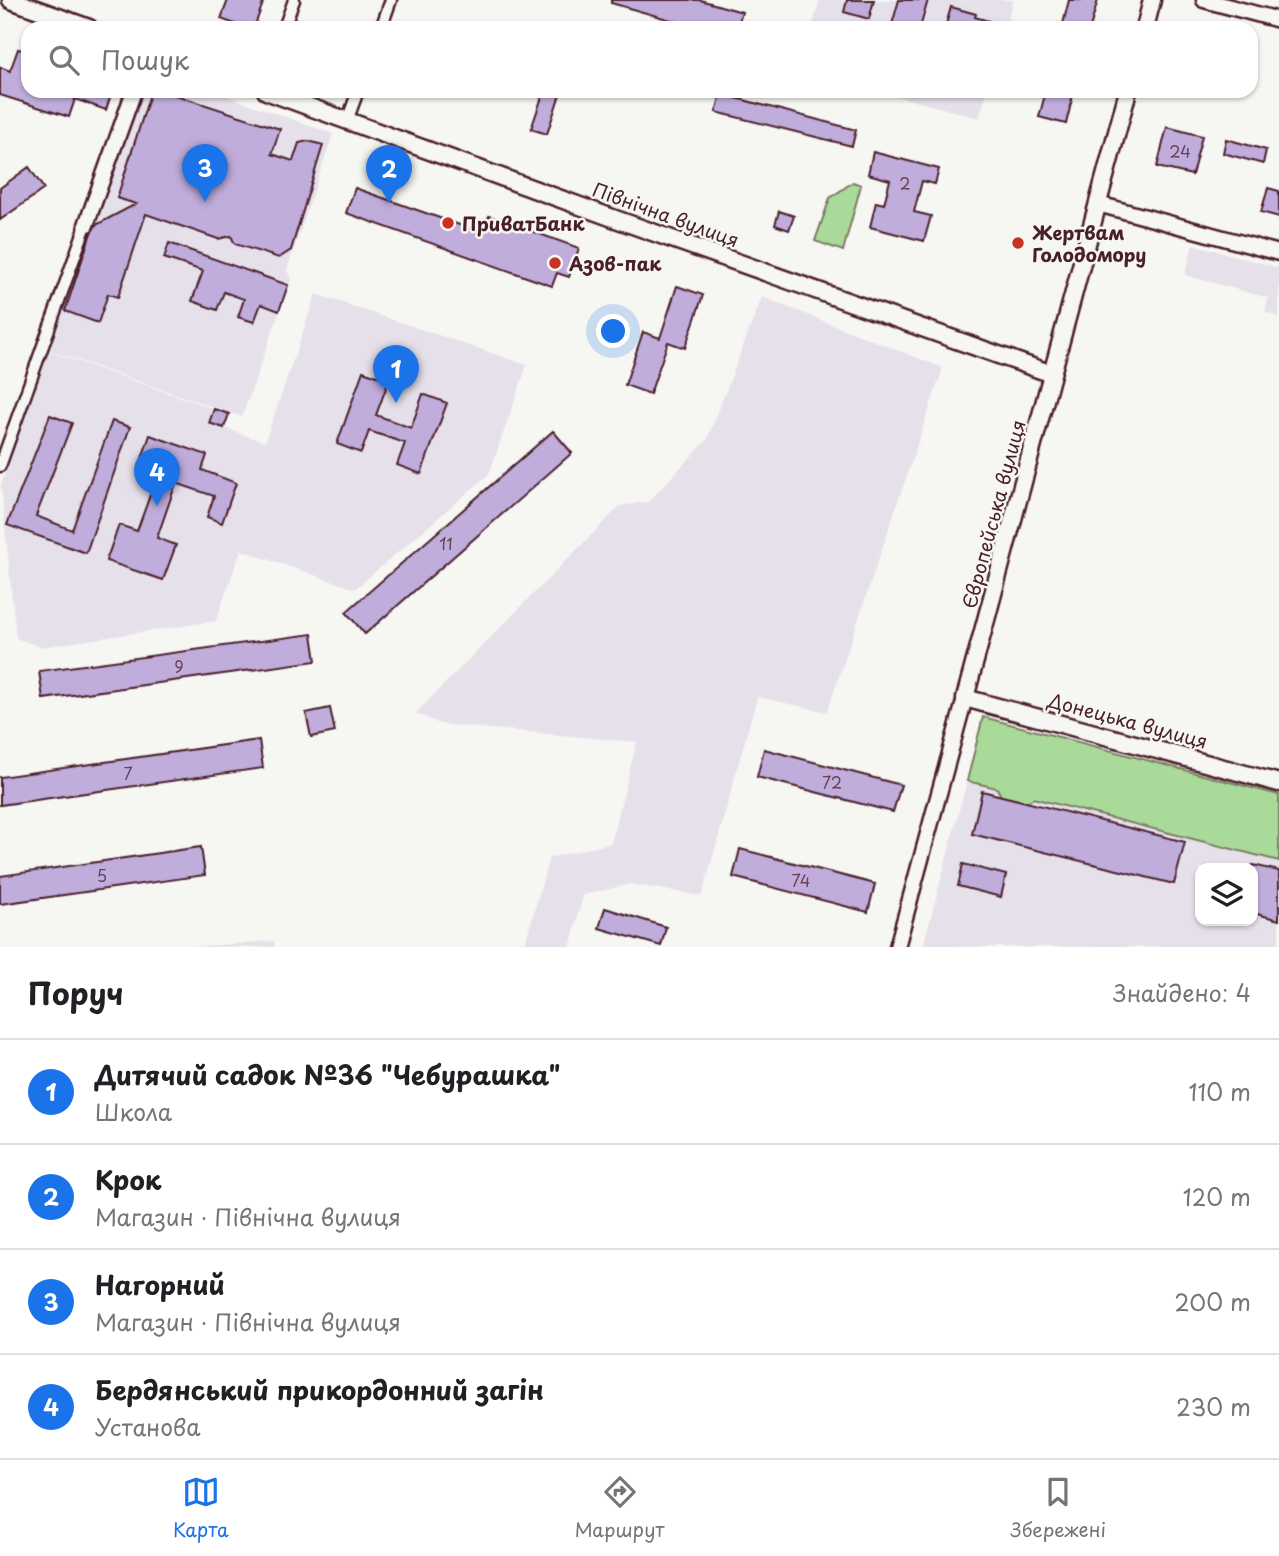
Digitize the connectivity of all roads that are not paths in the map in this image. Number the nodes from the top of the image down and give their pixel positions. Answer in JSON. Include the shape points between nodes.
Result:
{"nodes":[{"id":1,"x":11,"y":0,"type":"edge"},
{"id":2,"x":294,"y":0,"type":"edge"},
{"id":3,"x":391,"y":0,"type":"edge"},
{"id":4,"x":1152,"y":0,"type":"edge"},
{"id":5,"x":1204,"y":0,"type":"edge"},
{"id":6,"x":1279,"y":20,"type":"edge"},
{"id":7,"x":70,"y":21,"type":"edge"},
{"id":8,"x":286,"y":21,"type":"edge"},
{"id":9,"x":384,"y":21,"type":"edge"},
{"id":10,"x":1147,"y":21,"type":"edge"},
{"id":11,"x":131,"y":98,"type":"edge"},
{"id":12,"x":285,"y":98,"type":"edge"},
{"id":13,"x":355,"y":98,"type":"edge"},
{"id":14,"x":1126,"y":98,"type":"edge"},
{"id":15,"x":347,"y":121,"type":"junction"},
{"id":16,"x":1098,"y":204,"type":"junction"},
{"id":17,"x":86,"y":225,"type":"joint"},
{"id":18,"x":1279,"y":253,"type":"edge"},
{"id":19,"x":1052,"y":374,"type":"junction"},
{"id":20,"x":0,"y":467,"type":"edge"},
{"id":21,"x":965,"y":698,"type":"junction"},
{"id":22,"x":1279,"y":783,"type":"edge"},
{"id":23,"x":897,"y":947,"type":"edge"}],
"edges":[{"from":1,"to":7,"type":"street"},
{"from":2,"to":8,"type":"street"},
{"from":3,"to":9,"type":"street"},
{"from":4,"to":10,"type":"street"},
{"from":5,"to":6,"type":"street"},
{"from":11,"to":17,"type":"street"},
{"from":12,"to":15,"type":"street","name":"Північна вулиця"},
{"from":13,"to":15,"type":"street"},
{"from":14,"to":16,"type":"street","name":"Європейська вулиця"},
{"from":15,"to":19,"type":"street","name":"Північна вулиця"},
{"from":16,"to":18,"type":"street"},
{"from":16,"to":19,"type":"street","name":"Європейська вулиця"},
{"from":17,"to":20,"type":"street"},
{"from":19,"to":21,"type":"street","name":"Європейська вулиця"},
{"from":21,"to":22,"type":"street","name":"Донецька вулиця"},
{"from":21,"to":23,"type":"street","name":"Європейська вулиця"}]}
